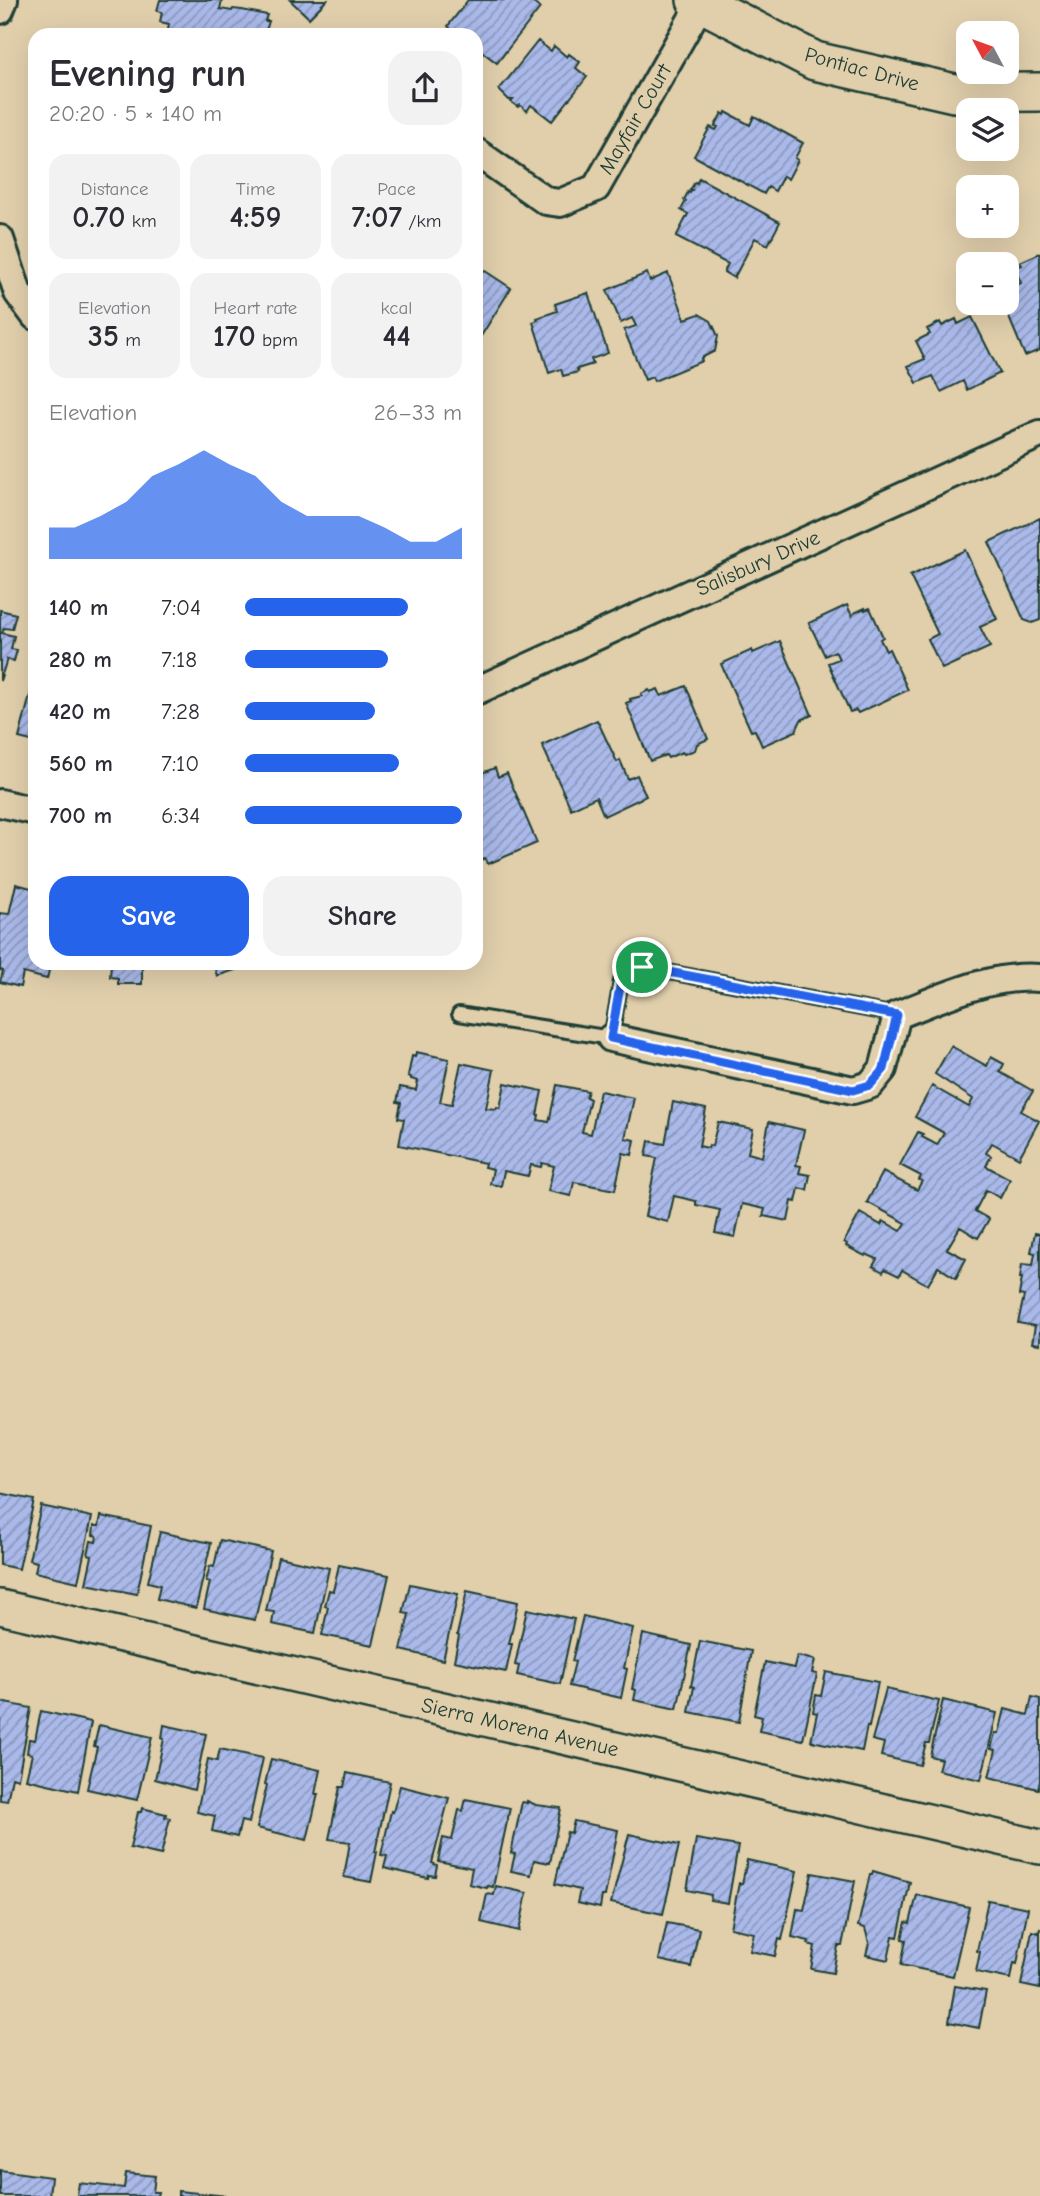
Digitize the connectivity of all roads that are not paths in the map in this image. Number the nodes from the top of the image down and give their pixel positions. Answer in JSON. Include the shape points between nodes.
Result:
{"nodes":[{"id":1,"x":4,"y":0,"type":"edge"},
{"id":2,"x":698,"y":2,"type":"edge"},
{"id":3,"x":0,"y":9,"type":"edge"},
{"id":4,"x":1040,"y":92,"type":"edge"},
{"id":5,"x":483,"y":157,"type":"edge"},
{"id":6,"x":0,"y":239,"type":"edge"},
{"id":7,"x":28,"y":307,"type":"edge"},
{"id":8,"x":1040,"y":435,"type":"edge"},
{"id":9,"x":483,"y":688,"type":"edge"},
{"id":10,"x":0,"y":803,"type":"edge"},
{"id":11,"x":28,"y":809,"type":"edge"},
{"id":12,"x":1040,"y":978,"type":"edge"},
{"id":13,"x":459,"y":1014,"type":"dead end"},
{"id":14,"x":897,"y":1015,"type":"junction"},
{"id":15,"x":611,"y":1038,"type":"junction"},
{"id":16,"x":0,"y":1607,"type":"edge"},
{"id":17,"x":1040,"y":1847,"type":"edge"}],
"edges":[{"from":1,"to":3,"type":"street"},
{"from":2,"to":4,"type":"main road","name":"Pontiac Drive","via":[[815,61],[954,93]]},
{"from":2,"to":5,"type":"street","name":"Mayfair Court","via":[[596,188],[560,203],[546,201]]},
{"from":6,"to":7,"type":"street","via":[[18,293]]},
{"from":8,"to":9,"type":"street","name":"Salisbury Drive"},
{"from":10,"to":11,"type":"street"},
{"from":12,"to":14,"type":"street","via":[[979,984]]},
{"from":13,"to":15,"type":"lane"},
{"from":14,"to":15,"type":"street","via":[[884,1069],[870,1085],[853,1090]]},
{"from":14,"to":15,"type":"lane","via":[[642,967],[621,981]]},
{"from":16,"to":17,"type":"street","name":"Sierra Morena Avenue"}]}
